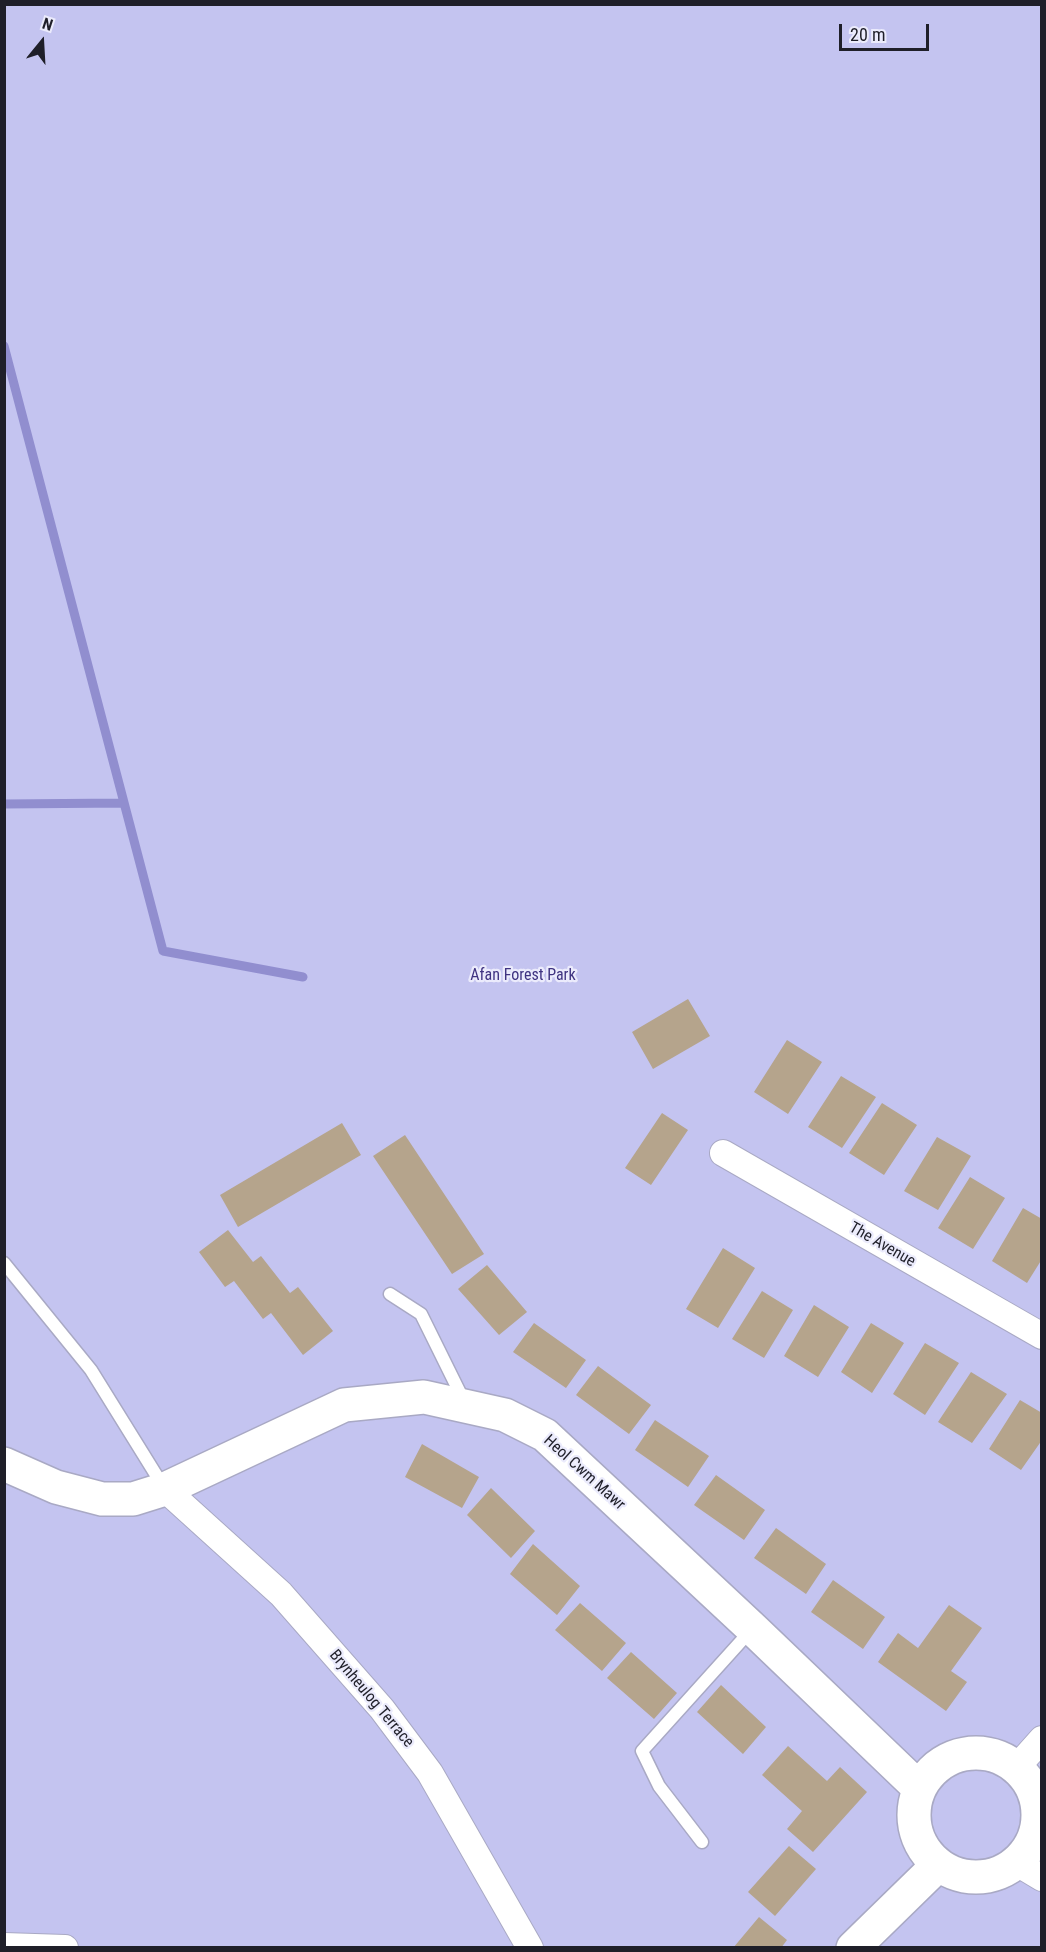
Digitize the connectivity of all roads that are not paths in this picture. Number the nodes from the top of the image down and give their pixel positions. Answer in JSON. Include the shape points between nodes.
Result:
{"nodes":[{"id":1,"x":723,"y":1153,"type":"dead end"},
{"id":2,"x":4,"y":1263,"type":"edge"},
{"id":3,"x":390,"y":1294,"type":"dead end"},
{"id":4,"x":1041,"y":1336,"type":"edge"},
{"id":5,"x":466,"y":1404,"type":"junction"},
{"id":6,"x":4,"y":1464,"type":"edge"},
{"id":7,"x":165,"y":1489,"type":"junction"},
{"id":8,"x":753,"y":1629,"type":"junction"},
{"id":9,"x":1041,"y":1739,"type":"edge"},
{"id":10,"x":1017,"y":1767,"type":"junction"},
{"id":11,"x":919,"y":1788,"type":"junction"},
{"id":12,"x":702,"y":1842,"type":"dead end"},
{"id":13,"x":938,"y":1865,"type":"junction"},
{"id":14,"x":1029,"y":1871,"type":"edge"},
{"id":15,"x":4,"y":1946,"type":"edge"},
{"id":16,"x":65,"y":1947,"type":"edge"},
{"id":17,"x":530,"y":1947,"type":"edge"},
{"id":18,"x":853,"y":1947,"type":"edge"}],
"edges":[{"from":1,"to":4,"type":"street","name":"The Avenue"},
{"from":2,"to":7,"type":"lane","via":[[91,1370]]},
{"from":3,"to":5,"type":"lane","via":[[421,1314]]},
{"from":5,"to":7,"type":"street","name":"Heol Cwm Mawr","via":[[424,1397],[344,1405]]},
{"from":5,"to":8,"type":"street","name":"Heol Cwm Mawr","via":[[505,1415],[545,1435]]},
{"from":6,"to":7,"type":"street","name":"Heol Cwm Mawr","via":[[56,1487],[102,1499],[133,1498]]},
{"from":7,"to":17,"type":"street","name":"Brynheulog Terrace","via":[[281,1594],[382,1709],[430,1773]]},
{"from":8,"to":11,"type":"street","name":"Heol Cwm Mawr"},
{"from":8,"to":12,"type":"lane","via":[[642,1751],[659,1786]]},
{"from":9,"to":10,"type":"street"},
{"from":10,"to":11,"type":"street","via":[[986,1753],[964,1753],[932,1771]]},
{"from":10,"to":14,"type":"street","via":[[1031,1784],[1038,1805],[1039,1821]]},
{"from":11,"to":13,"type":"street","via":[[913,1812],[914,1829],[923,1849]]},
{"from":13,"to":14,"type":"street","via":[[960,1876]]},
{"from":13,"to":18,"type":"street"},
{"from":15,"to":16,"type":"street"}]}
